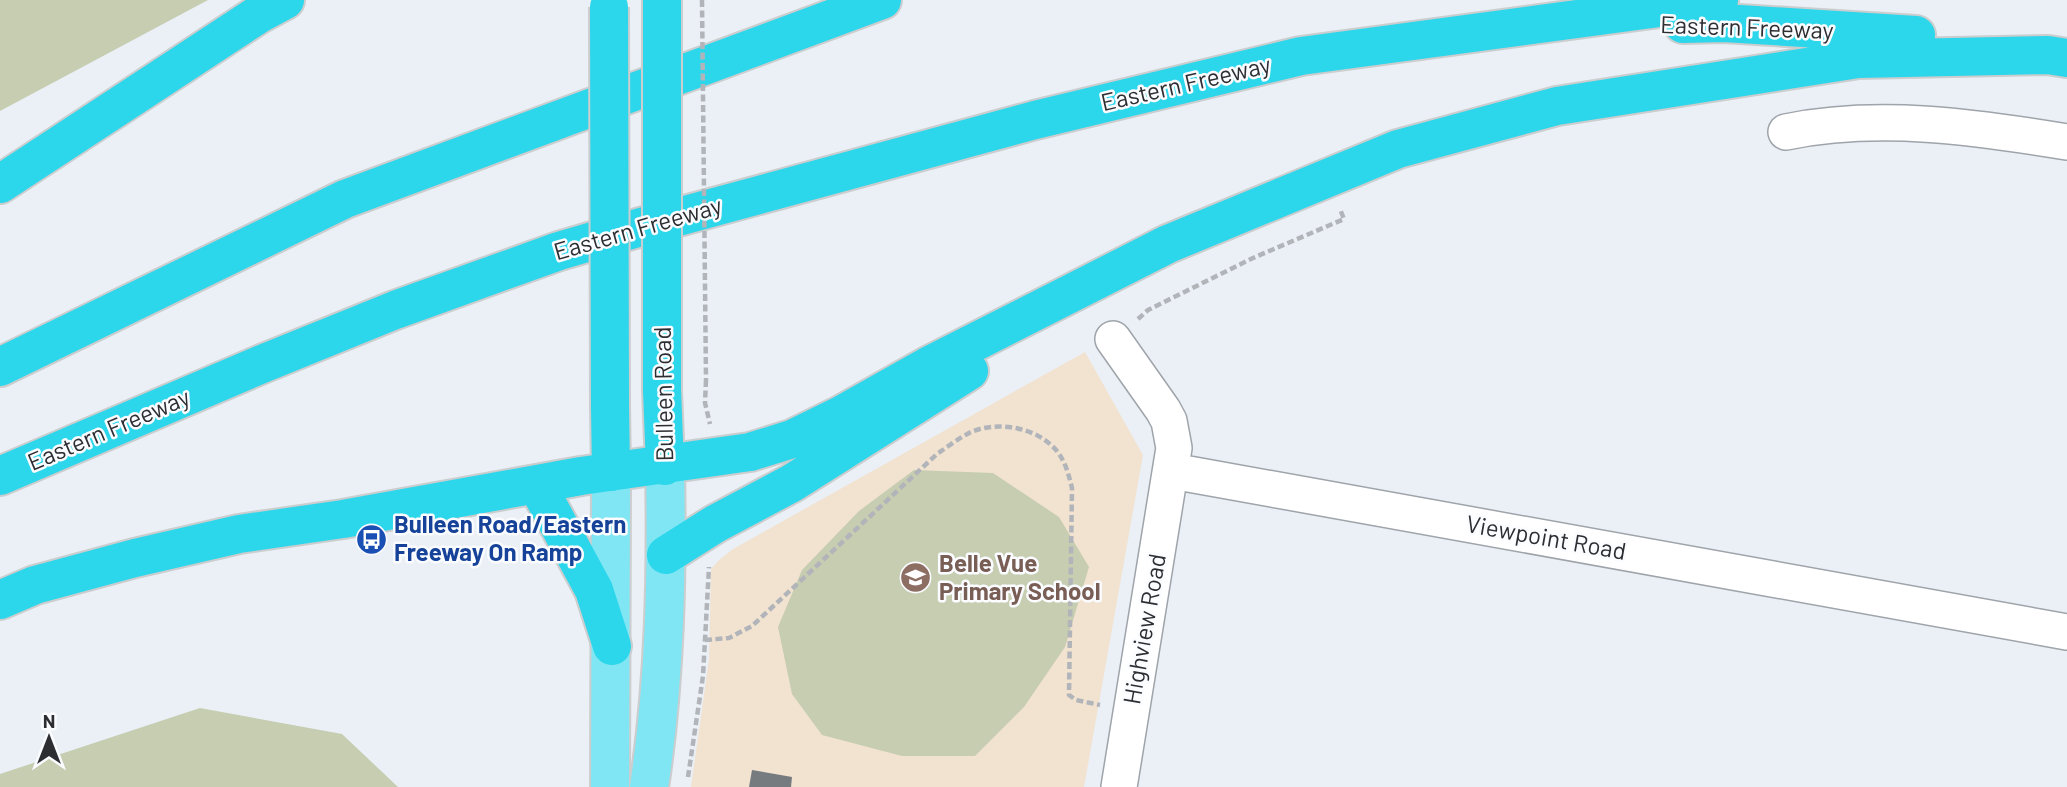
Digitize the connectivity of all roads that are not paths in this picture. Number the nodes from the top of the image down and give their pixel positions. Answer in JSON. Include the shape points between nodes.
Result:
{"nodes":[{"id":1,"x":285,"y":0,"type":"edge"},
{"id":2,"x":662,"y":0,"type":"edge"},
{"id":3,"x":882,"y":0,"type":"edge"},
{"id":4,"x":1720,"y":0,"type":"edge"},
{"id":5,"x":609,"y":4,"type":"edge"},
{"id":6,"x":1301,"y":56,"type":"junction"},
{"id":7,"x":2067,"y":58,"type":"edge"},
{"id":8,"x":1786,"y":132,"type":"dead end"},
{"id":9,"x":2067,"y":142,"type":"edge"},
{"id":10,"x":0,"y":184,"type":"edge"},
{"id":11,"x":1168,"y":244,"type":"junction"},
{"id":12,"x":1113,"y":339,"type":"road end"},
{"id":13,"x":0,"y":367,"type":"edge"},
{"id":14,"x":665,"y":466,"type":"junction"},
{"id":15,"x":611,"y":471,"type":"junction"},
{"id":16,"x":1172,"y":471,"type":"junction"},
{"id":17,"x":0,"y":477,"type":"edge"},
{"id":18,"x":537,"y":485,"type":"junction"},
{"id":19,"x":666,"y":555,"type":"junction"},
{"id":20,"x":0,"y":600,"type":"edge"},
{"id":21,"x":2067,"y":632,"type":"edge"},
{"id":22,"x":612,"y":646,"type":"junction"},
{"id":23,"x":610,"y":787,"type":"edge"},
{"id":24,"x":649,"y":787,"type":"edge"},
{"id":25,"x":1119,"y":787,"type":"edge"}],
"edges":[{"from":1,"to":10,"type":"highway"},
{"from":2,"to":14,"type":"highway","name":"Bulleen Road","bridge":true},
{"from":3,"to":13,"type":"highway","via":[[345,199]]},
{"from":4,"to":6,"type":"highway","name":"Eastern Freeway"},
{"from":5,"to":15,"type":"highway","bridge":true},
{"from":6,"to":7,"type":"highway","name":"Eastern Freeway","via":[[1549,29],[1724,23],[1917,35]]},
{"from":6,"to":17,"type":"highway","name":"Eastern Freeway","via":[[1035,120],[559,251],[286,354]]},
{"from":7,"to":11,"type":"highway","via":[[1858,59],[1558,106],[1398,149]]},
{"from":8,"to":9,"type":"street","via":[[1896,123]]},
{"from":11,"to":14,"type":"highway","via":[[792,439],[750,453]]},
{"from":11,"to":19,"type":"highway","via":[[792,482]]},
{"from":12,"to":16,"type":"street","via":[[1169,421]]},
{"from":14,"to":15,"type":"highway"},
{"from":14,"to":19,"type":"main road","name":"Bulleen Road"},
{"from":15,"to":18,"type":"highway"},
{"from":15,"to":22,"type":"main road"},
{"from":16,"to":21,"type":"street","name":"Viewpoint Road"},
{"from":16,"to":25,"type":"street","name":"Highview Road"},
{"from":18,"to":20,"type":"highway","via":[[239,534],[35,585]]},
{"from":18,"to":22,"type":"highway","via":[[594,590]]},
{"from":19,"to":24,"type":"main road","name":"Bulleen Road","via":[[662,690]]},
{"from":22,"to":23,"type":"main road"}]}
